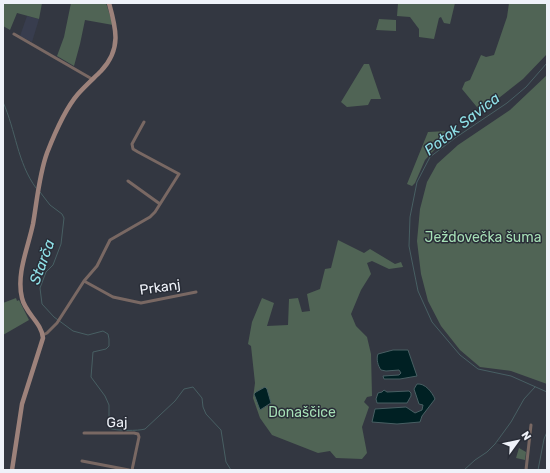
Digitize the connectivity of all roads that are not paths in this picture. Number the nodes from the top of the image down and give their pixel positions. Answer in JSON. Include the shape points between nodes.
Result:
{"nodes":[{"id":1,"x":109,"y":3,"type":"edge"},
{"id":2,"x":14,"y":34,"type":"dead end"},
{"id":3,"x":92,"y":79,"type":"junction"},
{"id":4,"x":144,"y":122,"type":"dead end"},
{"id":5,"x":128,"y":181,"type":"dead end"},
{"id":6,"x":160,"y":204,"type":"junction"},
{"id":7,"x":84,"y":281,"type":"junction"},
{"id":8,"x":196,"y":292,"type":"dead end"},
{"id":9,"x":43,"y":335,"type":"junction"},
{"id":10,"x":531,"y":425,"type":"dead end"},
{"id":11,"x":84,"y":433,"type":"dead end"},
{"id":12,"x":82,"y":461,"type":"dead end"},
{"id":13,"x":12,"y":470,"type":"edge"},
{"id":14,"x":129,"y":470,"type":"edge"},
{"id":15,"x":132,"y":470,"type":"edge"},
{"id":16,"x":526,"y":470,"type":"edge"}],
"edges":[{"from":1,"to":3,"type":"main road","via":[[116,28],[114,49],[105,67]]},
{"from":2,"to":3,"type":"street"},
{"from":3,"to":9,"type":"main road","via":[[75,99],[45,159],[23,265],[20,285],[24,304]]},
{"from":4,"to":6,"type":"street","via":[[132,147],[179,174]]},
{"from":5,"to":6,"type":"street"},
{"from":6,"to":7,"type":"street","via":[[150,217],[110,240],[97,266]]},
{"from":7,"to":8,"type":"street","name":"Prkanj","via":[[113,297],[141,303]]},
{"from":7,"to":9,"type":"street","via":[[57,322]]},
{"from":9,"to":13,"type":"main road","via":[[20,411]]},
{"from":10,"to":16,"type":"street"},
{"from":11,"to":15,"type":"street","name":"Gaj","via":[[138,434]]},
{"from":12,"to":14,"type":"street"}]}
